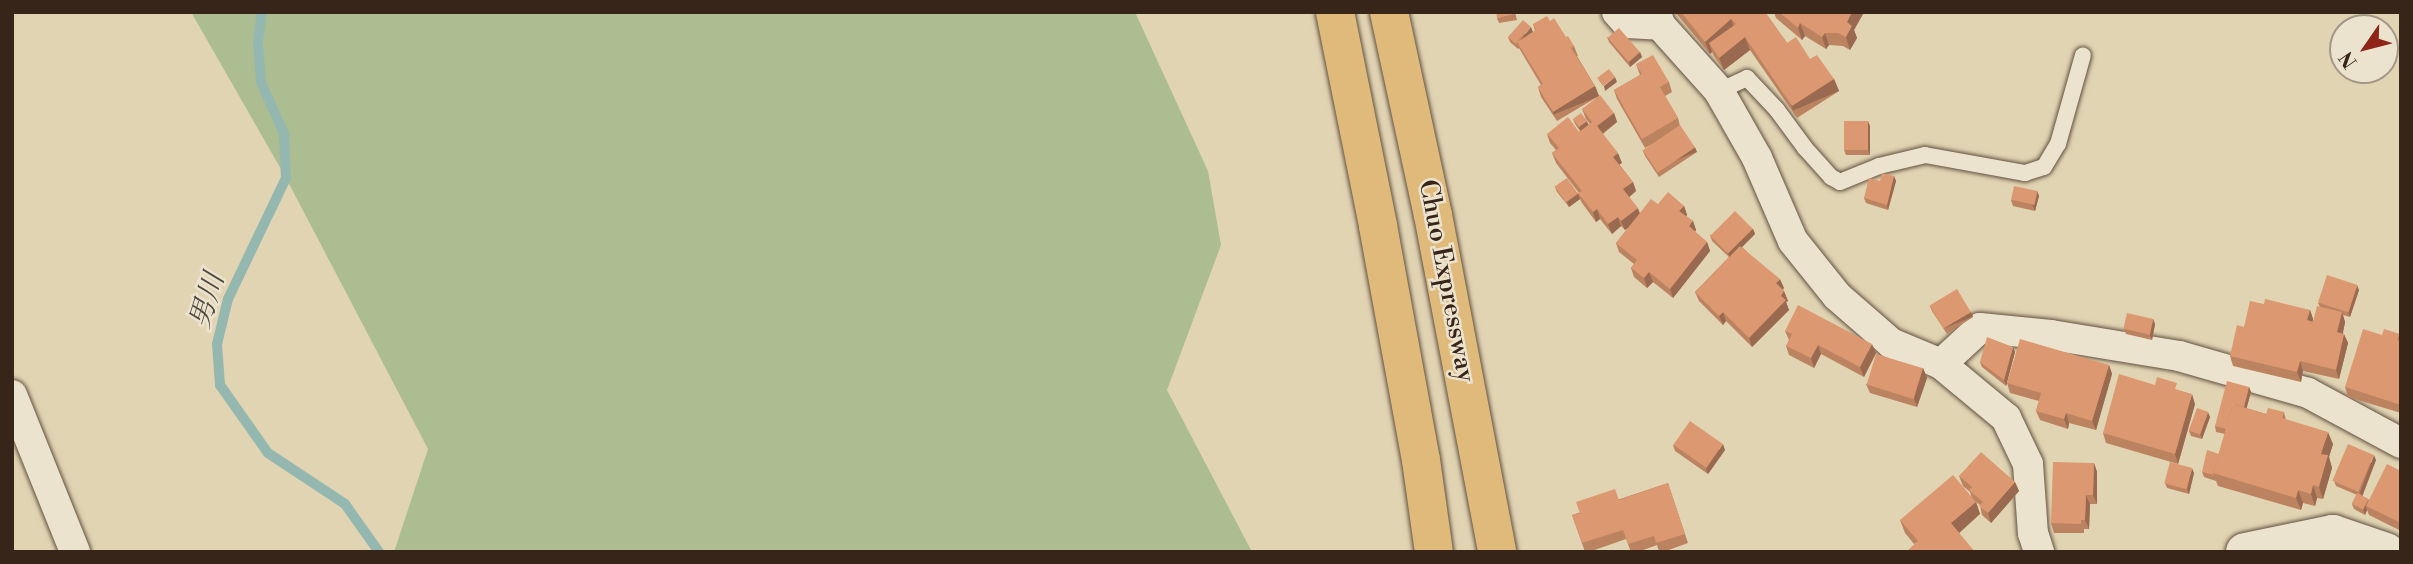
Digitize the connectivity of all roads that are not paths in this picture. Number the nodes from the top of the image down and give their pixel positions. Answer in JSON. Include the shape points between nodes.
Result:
{"nodes":[{"id":1,"x":1335,"y":12,"type":"edge"},
{"id":2,"x":1389,"y":12,"type":"edge"},
{"id":3,"x":1617,"y":12,"type":"edge"},
{"id":4,"x":1658,"y":19,"type":"edge"},
{"id":5,"x":2083,"y":55,"type":"dead end"},
{"id":6,"x":1719,"y":91,"type":"junction"},
{"id":7,"x":1941,"y":364,"type":"junction"},
{"id":8,"x":12,"y":395,"type":"edge"},
{"id":9,"x":2401,"y":443,"type":"edge"},
{"id":10,"x":75,"y":552,"type":"edge"},
{"id":11,"x":1434,"y":552,"type":"edge"},
{"id":12,"x":1497,"y":552,"type":"edge"},
{"id":13,"x":2039,"y":552,"type":"edge"},
{"id":14,"x":2245,"y":552,"type":"edge"},
{"id":15,"x":2386,"y":552,"type":"edge"}],
"edges":[{"from":1,"to":11,"type":"highway","via":[[1381,239]]},
{"from":2,"to":12,"type":"highway","name":"Chuo Expressway"},
{"from":3,"to":4,"type":"street","via":[[1628,23]]},
{"from":4,"to":6,"type":"street"},
{"from":5,"to":6,"type":"lane","via":[[2058,144],[2044,167],[2025,173],[1925,155],[1840,182],[1830,177],[1747,78]]},
{"from":6,"to":7,"type":"street","via":[[1757,158],[1793,242],[1837,296],[1891,342]]},
{"from":7,"to":9,"type":"street","via":[[1980,328],[2179,356],[2308,393]]},
{"from":7,"to":13,"type":"street","via":[[2006,418],[2028,464],[2033,533]]},
{"from":8,"to":10,"type":"street"},
{"from":14,"to":15,"type":"main road","via":[[2333,534]]}]}
